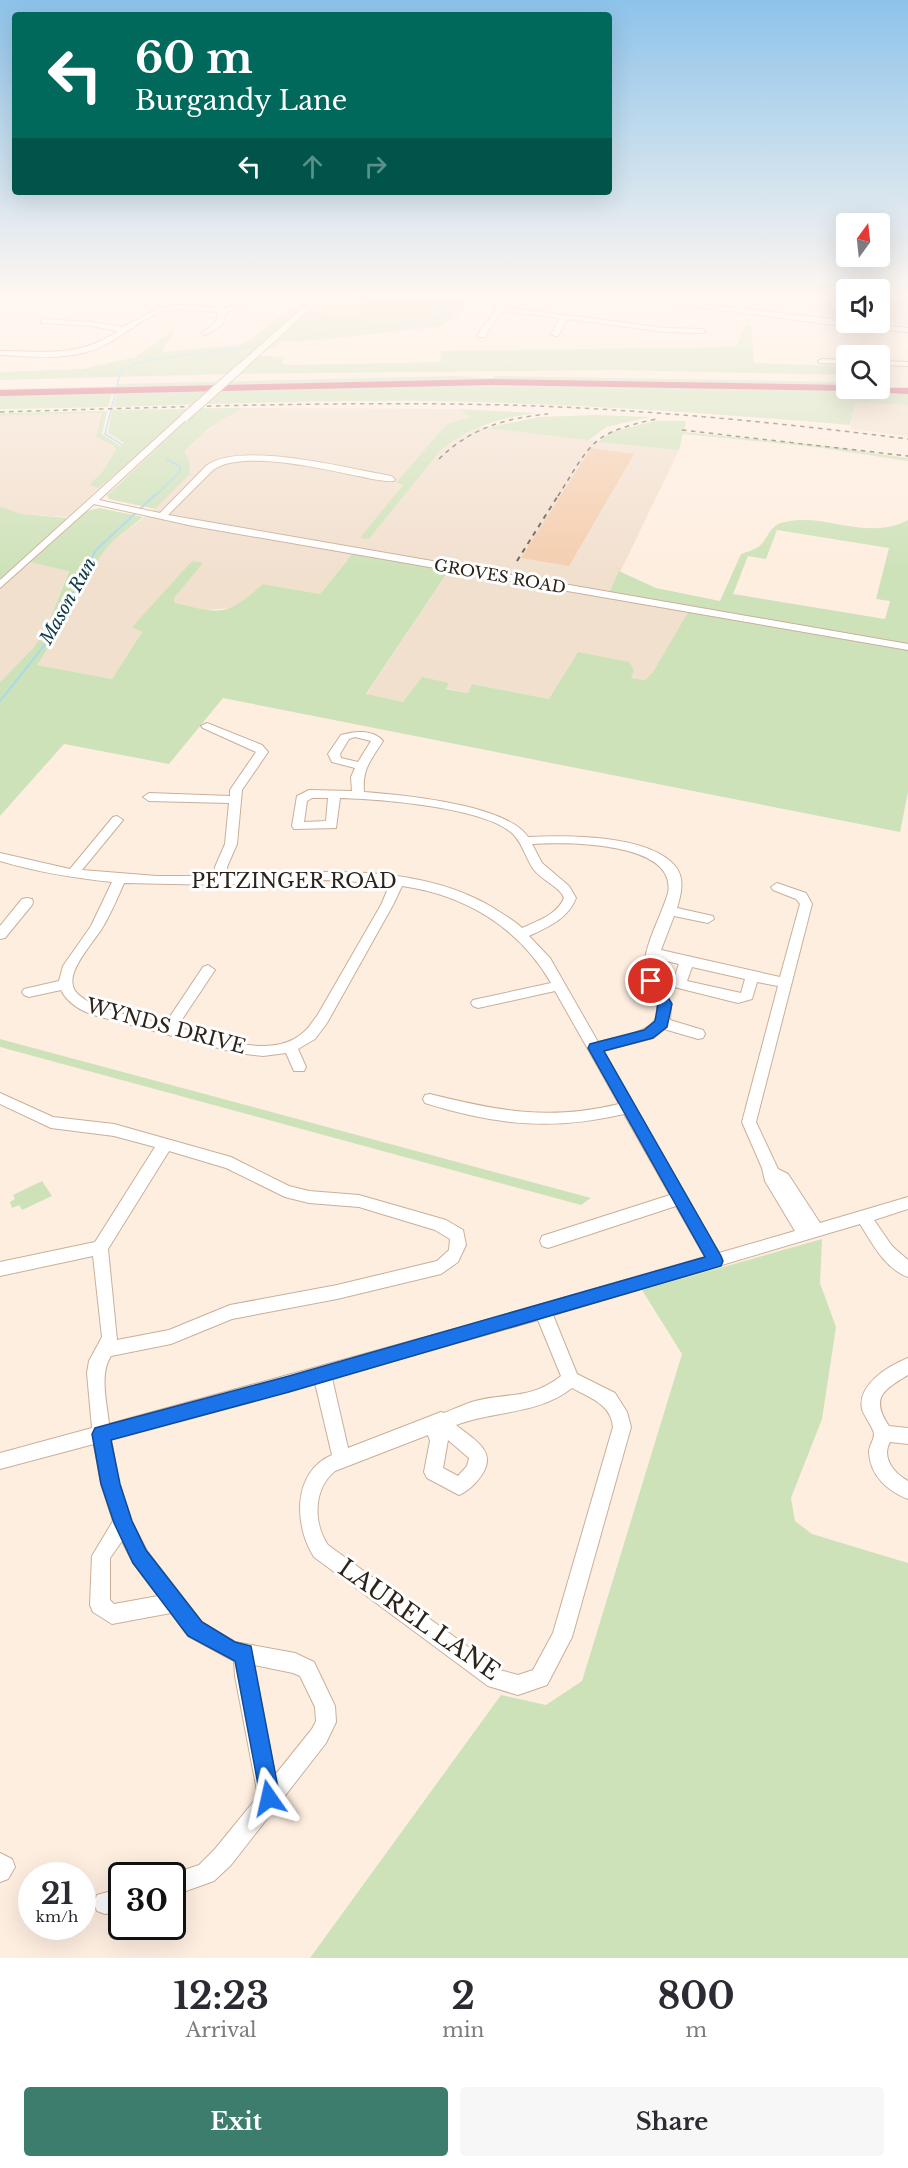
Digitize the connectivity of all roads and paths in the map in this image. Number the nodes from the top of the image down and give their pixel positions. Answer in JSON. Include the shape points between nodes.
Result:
{"nodes":[{"id":1,"x":81,"y":387,"type":"edge"},
{"id":2,"x":218,"y":387,"type":"edge"},
{"id":3,"x":810,"y":387,"type":"edge"},
{"id":4,"x":836,"y":388,"type":"edge"},
{"id":5,"x":890,"y":390,"type":"edge"},
{"id":6,"x":908,"y":391,"type":"edge"},
{"id":7,"x":0,"y":393,"type":"edge"},
{"id":8,"x":390,"y":479,"type":"dead end"},
{"id":9,"x":92,"y":501,"type":"junction"},
{"id":10,"x":161,"y":517,"type":"junction"},
{"id":11,"x":0,"y":585,"type":"edge"},
{"id":12,"x":908,"y":647,"type":"edge"},
{"id":13,"x":207,"y":726,"type":"dead end"},
{"id":14,"x":361,"y":765,"type":"dead end"},
{"id":15,"x":334,"y":794,"type":"dead end"},
{"id":16,"x":358,"y":794,"type":"junction"},
{"id":17,"x":149,"y":797,"type":"dead end"},
{"id":18,"x":233,"y":800,"type":"junction"},
{"id":19,"x":117,"y":820,"type":"dead end"},
{"id":20,"x":524,"y":841,"type":"junction"},
{"id":21,"x":1,"y":859,"type":"edge"},
{"id":22,"x":74,"y":872,"type":"junction"},
{"id":23,"x":120,"y":878,"type":"junction"},
{"id":24,"x":398,"y":880,"type":"junction"},
{"id":25,"x":220,"y":881,"type":"junction"},
{"id":26,"x":777,"y":887,"type":"dead end"},
{"id":27,"x":27,"y":902,"type":"dead end"},
{"id":28,"x":668,"y":910,"type":"junction"},
{"id":29,"x":708,"y":919,"type":"dead end"},
{"id":30,"x":521,"y":934,"type":"junction"},
{"id":31,"x":0,"y":935,"type":"edge"},
{"id":32,"x":652,"y":953,"type":"junction"},
{"id":33,"x":687,"y":961,"type":"junction"},
{"id":34,"x":208,"y":970,"type":"dead end"},
{"id":35,"x":752,"y":976,"type":"junction"},
{"id":36,"x":787,"y":983,"type":"junction"},
{"id":37,"x":64,"y":985,"type":"junction"},
{"id":38,"x":559,"y":986,"type":"junction"},
{"id":39,"x":29,"y":992,"type":"dead end"},
{"id":40,"x":478,"y":1002,"type":"dead end"},
{"id":41,"x":662,"y":1023,"type":"junction"},
{"id":42,"x":169,"y":1029,"type":"junction"},
{"id":43,"x":698,"y":1034,"type":"dead end"},
{"id":44,"x":290,"y":1047,"type":"junction"},
{"id":45,"x":595,"y":1048,"type":"junction"},
{"id":46,"x":299,"y":1067,"type":"dead end"},
{"id":47,"x":0,"y":1098,"type":"edge"},
{"id":48,"x":430,"y":1099,"type":"dead end"},
{"id":49,"x":629,"y":1107,"type":"junction"},
{"id":50,"x":165,"y":1144,"type":"junction"},
{"id":51,"x":680,"y":1198,"type":"junction"},
{"id":52,"x":908,"y":1203,"type":"edge"},
{"id":53,"x":864,"y":1216,"type":"junction"},
{"id":54,"x":811,"y":1232,"type":"junction"},
{"id":55,"x":548,"y":1241,"type":"dead end"},
{"id":56,"x":100,"y":1248,"type":"junction"},
{"id":57,"x":715,"y":1261,"type":"junction"},
{"id":58,"x":0,"y":1269,"type":"edge"},
{"id":59,"x":908,"y":1270,"type":"edge"},
{"id":60,"x":543,"y":1312,"type":"junction"},
{"id":61,"x":107,"y":1350,"type":"junction"},
{"id":62,"x":908,"y":1366,"type":"edge"},
{"id":63,"x":322,"y":1374,"type":"junction"},
{"id":64,"x":571,"y":1379,"type":"junction"},
{"id":65,"x":101,"y":1434,"type":"junction"},
{"id":66,"x":885,"y":1435,"type":"junction"},
{"id":67,"x":908,"y":1436,"type":"edge"},
{"id":68,"x":342,"y":1459,"type":"junction"},
{"id":69,"x":0,"y":1461,"type":"edge"},
{"id":70,"x":908,"y":1490,"type":"edge"},
{"id":71,"x":123,"y":1523,"type":"junction"},
{"id":72,"x":174,"y":1603,"type":"junction"},
{"id":73,"x":244,"y":1653,"type":"junction"},
{"id":74,"x":269,"y":1798,"type":"junction"},
{"id":75,"x":0,"y":1864,"type":"edge"},
{"id":76,"x":0,"y":1871,"type":"edge"},
{"id":77,"x":186,"y":1880,"type":"edge"}],
"edges":[{"from":1,"to":7,"type":"highway"},
{"from":2,"to":9,"type":"street","bridge":true},
{"from":3,"to":4,"type":"highway"},
{"from":5,"to":6,"type":"highway"},
{"from":8,"to":10,"type":"street","via":[[262,458],[229,457],[211,467]]},
{"from":9,"to":10,"type":"street","name":"GROVES ROAD"},
{"from":9,"to":11,"type":"street"},
{"from":10,"to":12,"type":"street","name":"GROVES ROAD"},
{"from":13,"to":18,"type":"street","via":[[262,752]]},
{"from":14,"to":16,"type":"street"},
{"from":15,"to":16,"type":"street"},
{"from":16,"to":20,"type":"street","via":[[396,797],[476,814],[505,823]]},
{"from":17,"to":18,"type":"street"},
{"from":18,"to":25,"type":"street","via":[[231,844],[221,867]]},
{"from":19,"to":22,"type":"street"},
{"from":20,"to":28,"type":"street","via":[[555,838],[596,842],[656,857],[671,870],[675,880]]},
{"from":20,"to":30,"type":"street","via":[[531,858],[567,890],[570,898],[559,914]]},
{"from":21,"to":22,"type":"street","name":"PETZINGER ROAD"},
{"from":22,"to":23,"type":"street","name":"PETZINGER ROAD"},
{"from":23,"to":25,"type":"street","name":"PETZINGER ROAD"},
{"from":23,"to":37,"type":"street","name":"WYNDS DRIVE","via":[[98,924],[69,963]]},
{"from":24,"to":25,"type":"street","name":"PETZINGER ROAD","via":[[352,877]]},
{"from":24,"to":30,"type":"street","name":"PETZINGER ROAD","via":[[464,898]]},
{"from":24,"to":44,"type":"street","via":[[322,1019],[310,1035]]},
{"from":26,"to":36,"type":"street","via":[[801,896],[807,904]]},
{"from":27,"to":31,"type":"street"},
{"from":28,"to":29,"type":"street"},
{"from":28,"to":32,"type":"street"},
{"from":30,"to":38,"type":"street","name":"PETZINGER ROAD","via":[[536,949]]},
{"from":32,"to":33,"type":"street"},
{"from":32,"to":41,"type":"street","via":[[651,981],[665,1004]]},
{"from":33,"to":35,"type":"street"},
{"from":33,"to":35,"type":"street","via":[[679,984],[738,998],[747,996]]},
{"from":34,"to":42,"type":"street"},
{"from":35,"to":36,"type":"street"},
{"from":36,"to":54,"type":"street","via":[[749,1122],[755,1142],[773,1173],[773,1181]]},
{"from":37,"to":39,"type":"street"},
{"from":37,"to":42,"type":"street","name":"WYNDS DRIVE","via":[[88,1007]]},
{"from":38,"to":40,"type":"street"},
{"from":38,"to":45,"type":"street","name":"PETZINGER ROAD"},
{"from":41,"to":43,"type":"street"},
{"from":41,"to":45,"type":"street","via":[[648,1034]]},
{"from":42,"to":44,"type":"street","name":"WYNDS DRIVE","via":[[250,1050]]},
{"from":44,"to":46,"type":"street"},
{"from":45,"to":49,"type":"street","name":"PETZINGER ROAD"},
{"from":47,"to":50,"type":"street","via":[[51,1122],[114,1130]]},
{"from":48,"to":49,"type":"street","via":[[530,1121],[581,1119]]},
{"from":49,"to":51,"type":"street","name":"PETZINGER ROAD"},
{"from":50,"to":56,"type":"street"},
{"from":50,"to":61,"type":"street","via":[[231,1163],[285,1191],[359,1201],[440,1225],[457,1235],[459,1243],[452,1259],[441,1267],[230,1312],[171,1337]]},
{"from":51,"to":55,"type":"street"},
{"from":51,"to":57,"type":"street","name":"PETZINGER ROAD"},
{"from":52,"to":53,"type":"street"},
{"from":53,"to":54,"type":"street"},
{"from":53,"to":59,"type":"street","via":[[886,1251]]},
{"from":54,"to":57,"type":"street"},
{"from":56,"to":58,"type":"street"},
{"from":56,"to":61,"type":"street","via":[[110,1337]]},
{"from":57,"to":60,"type":"street"},
{"from":60,"to":63,"type":"street"},
{"from":60,"to":64,"type":"street"},
{"from":61,"to":65,"type":"street","via":[[98,1361],[96,1373]]},
{"from":62,"to":66,"type":"street","via":[[880,1383],[869,1401],[870,1413]]},
{"from":63,"to":65,"type":"street"},
{"from":63,"to":68,"type":"street"},
{"from":64,"to":68,"type":"street","name":"LAUREL LANE","via":[[553,1393],[532,1401],[476,1408]]},
{"from":64,"to":68,"type":"street","name":"LAUREL LANE","via":[[609,1399],[622,1427],[562,1637],[540,1678],[518,1685],[495,1679],[321,1551],[311,1538],[308,1523],[311,1494],[326,1468]]},
{"from":65,"to":69,"type":"street"},
{"from":65,"to":71,"type":"street"},
{"from":66,"to":67,"type":"street"},
{"from":66,"to":70,"type":"street","via":[[878,1452],[884,1472]]},
{"from":71,"to":72,"type":"street","via":[[140,1557]]},
{"from":71,"to":72,"type":"street","via":[[101,1556],[100,1605],[112,1614]]},
{"from":72,"to":73,"type":"street","via":[[195,1629],[232,1651]]},
{"from":73,"to":74,"type":"street"},
{"from":73,"to":74,"type":"street","via":[[295,1663],[308,1670],[324,1706],[326,1722],[319,1736]]},
{"from":74,"to":77,"type":"street","via":[[223,1857],[206,1873]]},
{"from":75,"to":76,"type":"street","via":[[4,1867]]}]}
